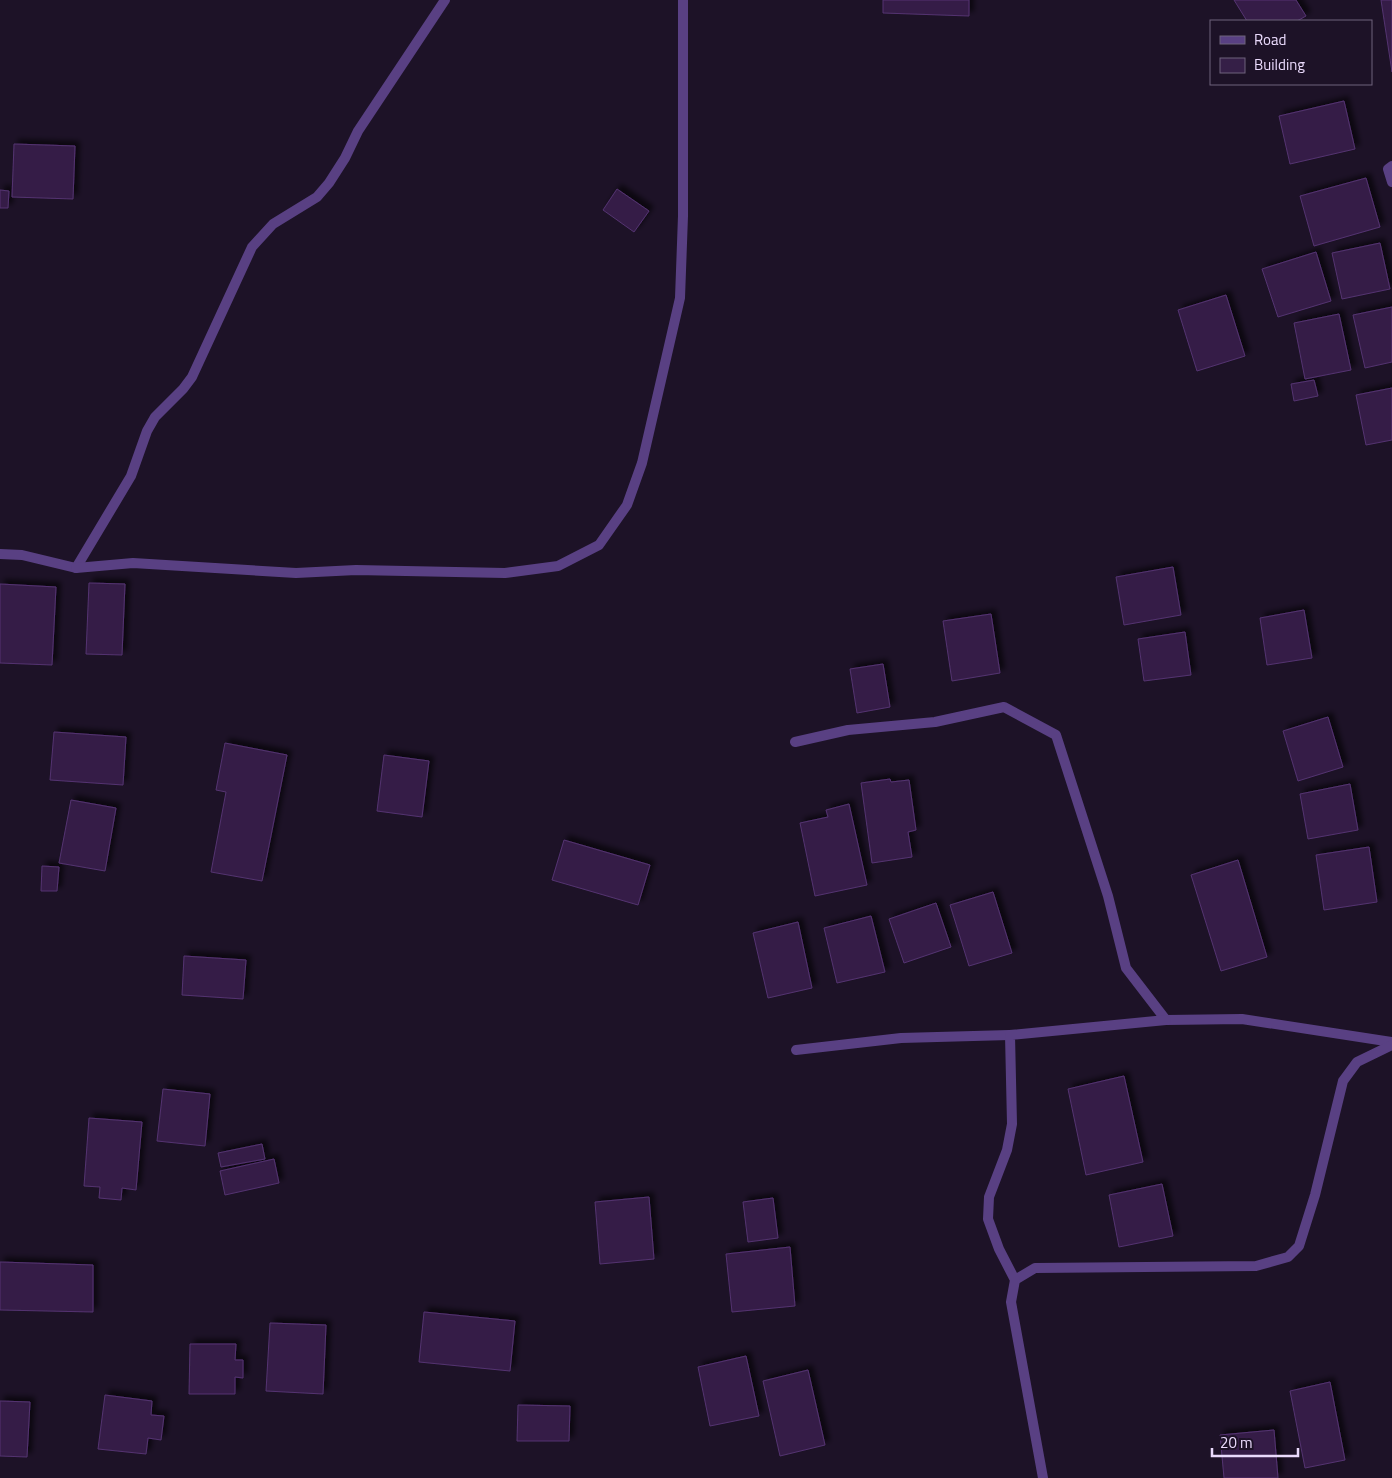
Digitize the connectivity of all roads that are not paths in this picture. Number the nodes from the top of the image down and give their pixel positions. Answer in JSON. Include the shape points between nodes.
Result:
{"nodes":[{"id":1,"x":446,"y":0,"type":"edge"},
{"id":2,"x":684,"y":0,"type":"edge"},
{"id":3,"x":1392,"y":166,"type":"edge"},
{"id":4,"x":1392,"y":182,"type":"edge"},
{"id":5,"x":0,"y":554,"type":"edge"},
{"id":6,"x":76,"y":568,"type":"junction"},
{"id":7,"x":795,"y":742,"type":"dead end"},
{"id":8,"x":1166,"y":1020,"type":"junction"},
{"id":9,"x":1010,"y":1035,"type":"junction"},
{"id":10,"x":1392,"y":1044,"type":"edge"},
{"id":11,"x":796,"y":1050,"type":"dead end"},
{"id":12,"x":1014,"y":1280,"type":"junction"},
{"id":13,"x":1043,"y":1478,"type":"edge"}],
"edges":[{"from":1,"to":6,"type":"street","via":[[358,131],[329,183],[317,196],[274,224],[252,247],[192,377],[155,417],[132,476]]},
{"from":2,"to":6,"type":"street","via":[[680,298],[642,463],[627,505],[599,545],[558,566],[505,573],[356,570],[296,573],[133,563]]},
{"from":3,"to":4,"type":"street","via":[[1388,169]]},
{"from":5,"to":6,"type":"street","via":[[22,555]]},
{"from":7,"to":8,"type":"street","via":[[848,730],[935,722],[1004,707],[1056,735],[1108,896],[1126,968]]},
{"from":8,"to":9,"type":"street"},
{"from":8,"to":10,"type":"street","via":[[1242,1019]]},
{"from":9,"to":11,"type":"street","via":[[901,1038]]},
{"from":9,"to":12,"type":"street","via":[[1012,1124],[1007,1150],[989,1196],[988,1219]]},
{"from":10,"to":12,"type":"street","via":[[1357,1062],[1343,1081],[1316,1195],[1299,1246],[1288,1257],[1256,1266],[1035,1268]]},
{"from":12,"to":13,"type":"street","via":[[1011,1302]]}]}
